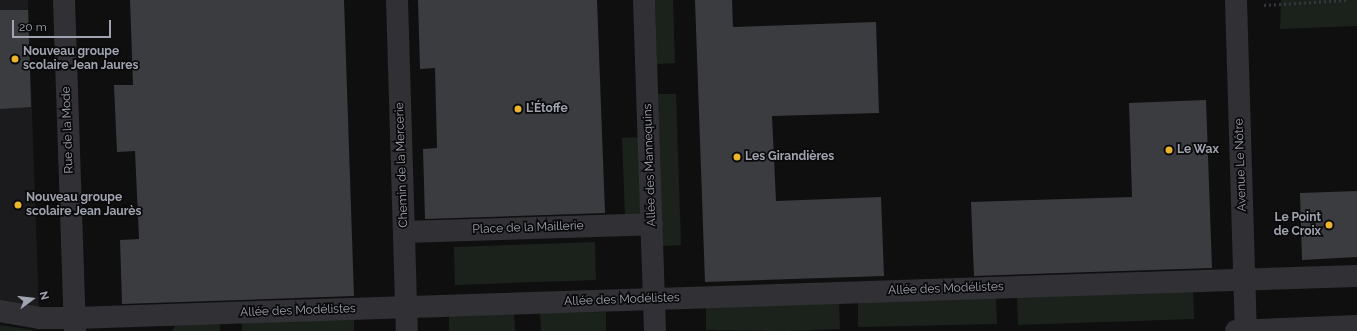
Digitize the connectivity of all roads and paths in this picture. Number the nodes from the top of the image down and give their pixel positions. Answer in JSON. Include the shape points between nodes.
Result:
{"nodes":[{"id":1,"x":64,"y":0,"type":"edge"},
{"id":2,"x":397,"y":0,"type":"edge"},
{"id":3,"x":644,"y":0,"type":"edge"},
{"id":4,"x":1346,"y":0,"type":"edge"},
{"id":5,"x":1236,"y":3,"type":"edge"},
{"id":6,"x":652,"y":224,"type":"junction"},
{"id":7,"x":404,"y":232,"type":"junction"},
{"id":8,"x":1357,"y":276,"type":"edge"},
{"id":9,"x":1245,"y":279,"type":"junction"},
{"id":10,"x":654,"y":299,"type":"junction"},
{"id":11,"x":406,"y":308,"type":"junction"},
{"id":12,"x":0,"y":311,"type":"edge"},
{"id":13,"x":75,"y":325,"type":"edge"},
{"id":14,"x":1357,"y":326,"type":"edge"},
{"id":15,"x":407,"y":331,"type":"edge"},
{"id":16,"x":655,"y":331,"type":"edge"},
{"id":17,"x":1236,"y":331,"type":"edge"},
{"id":18,"x":1246,"y":331,"type":"edge"}],
"edges":[{"from":1,"to":13,"type":"street","name":"Rue de la Mode"},
{"from":2,"to":7,"type":"street","name":"Chemin de la Mercerie"},
{"from":3,"to":6,"type":"street","name":"Allée des Mannequins"},
{"from":4,"to":5,"type":"path"},
{"from":5,"to":9,"type":"street","name":"Avenue Le Nôtre"},
{"from":6,"to":7,"type":"street","name":"Place de la Maillerie"},
{"from":6,"to":10,"type":"street","name":"Allée des Mannequins"},
{"from":7,"to":11,"type":"street","name":"Chemin de la Mercerie"},
{"from":8,"to":9,"type":"street","name":"Allée des Modélistes"},
{"from":9,"to":10,"type":"street","name":"Allée des Modélistes"},
{"from":9,"to":18,"type":"street","name":"Avenue Le Nôtre"},
{"from":10,"to":11,"type":"street","name":"Allée des Modélistes"},
{"from":10,"to":16,"type":"street","name":"Allée des Mannequins"},
{"from":11,"to":13,"type":"street","name":"Allée des Modélistes"},
{"from":11,"to":15,"type":"street","name":"Chemin de la Mercerie"},
{"from":12,"to":13,"type":"street","name":"Allée des Modélistes"},
{"from":14,"to":18,"type":"street"},
{"from":17,"to":18,"type":"street"}]}
